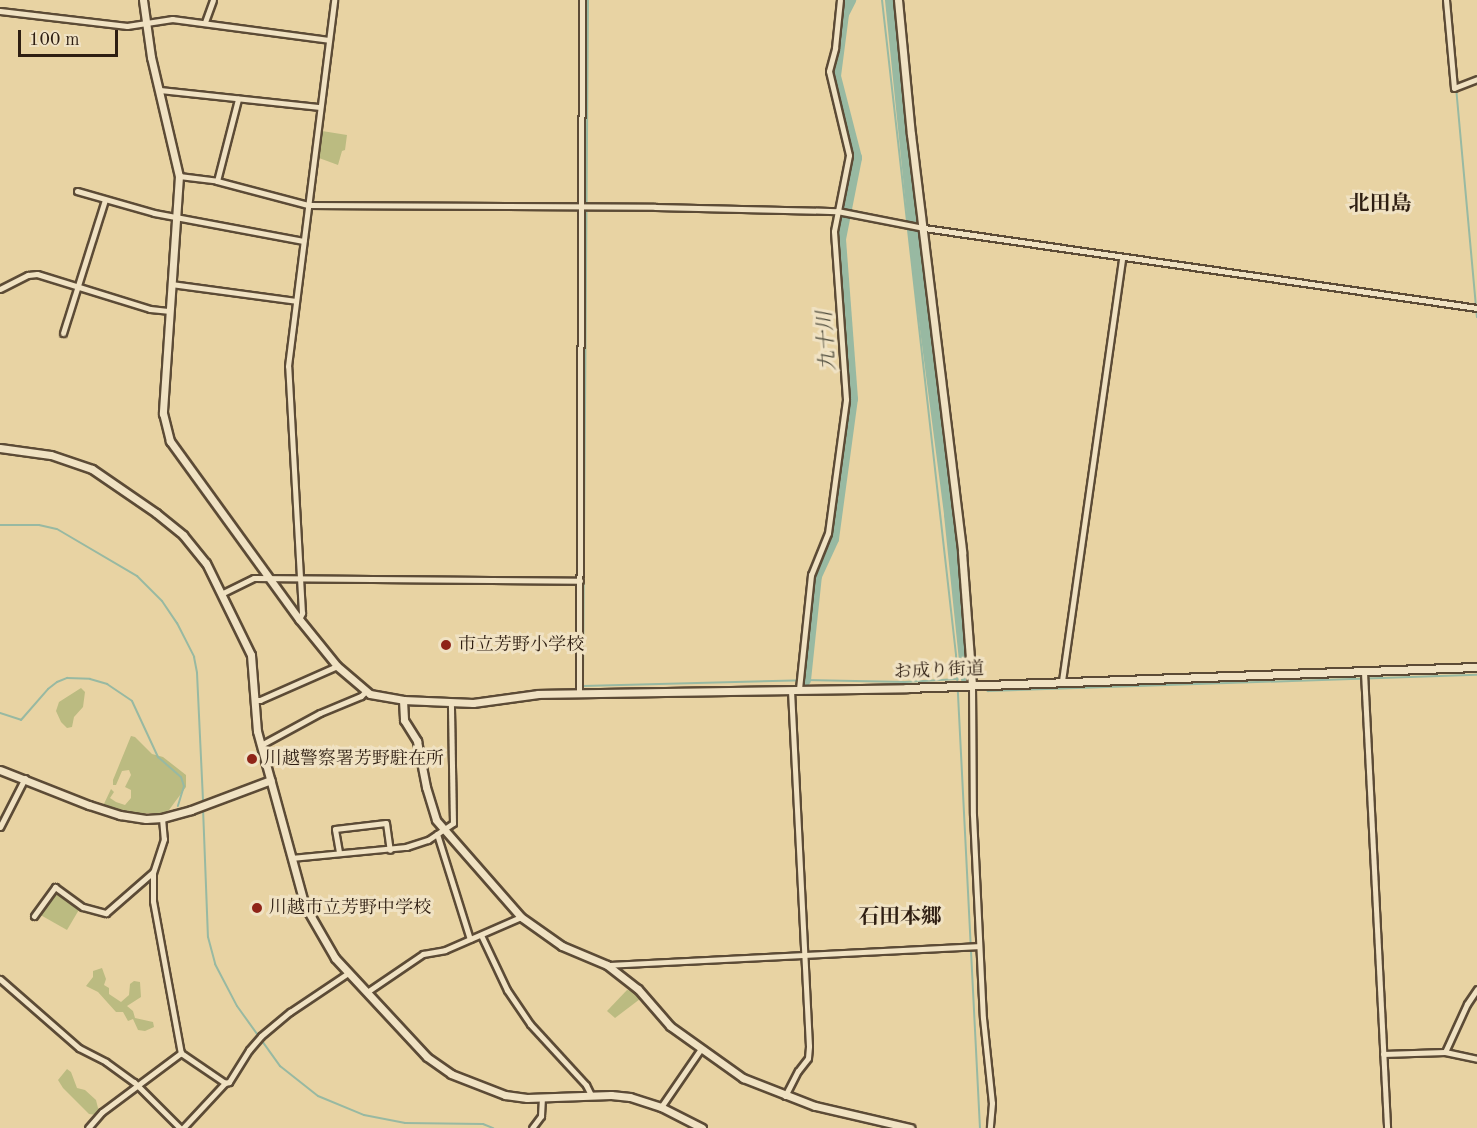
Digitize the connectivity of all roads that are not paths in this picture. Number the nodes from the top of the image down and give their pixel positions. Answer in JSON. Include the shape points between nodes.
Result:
{"nodes":[{"id":1,"x":143,"y":0,"type":"edge"},
{"id":2,"x":213,"y":0,"type":"edge"},
{"id":3,"x":334,"y":0,"type":"edge"},
{"id":4,"x":582,"y":0,"type":"edge"},
{"id":5,"x":840,"y":0,"type":"edge"},
{"id":6,"x":898,"y":0,"type":"edge"},
{"id":7,"x":1446,"y":0,"type":"edge"},
{"id":8,"x":0,"y":11,"type":"edge"},
{"id":9,"x":205,"y":22,"type":"junction"},
{"id":10,"x":146,"y":23,"type":"junction"},
{"id":11,"x":329,"y":40,"type":"junction"},
{"id":12,"x":1477,"y":79,"type":"edge"},
{"id":13,"x":160,"y":90,"type":"junction"},
{"id":14,"x":238,"y":99,"type":"junction"},
{"id":15,"x":320,"y":107,"type":"junction"},
{"id":16,"x":179,"y":176,"type":"junction"},
{"id":17,"x":217,"y":181,"type":"junction"},
{"id":18,"x":77,"y":191,"type":"dead end"},
{"id":19,"x":105,"y":200,"type":"junction"},
{"id":20,"x":308,"y":205,"type":"junction"},
{"id":21,"x":582,"y":206,"type":"junction"},
{"id":22,"x":837,"y":211,"type":"junction"},
{"id":23,"x":177,"y":217,"type":"junction"},
{"id":24,"x":924,"y":228,"type":"junction"},
{"id":25,"x":303,"y":241,"type":"junction"},
{"id":26,"x":1122,"y":258,"type":"junction"},
{"id":27,"x":171,"y":284,"type":"junction"},
{"id":28,"x":77,"y":287,"type":"junction"},
{"id":29,"x":0,"y":290,"type":"edge"},
{"id":30,"x":296,"y":301,"type":"junction"},
{"id":31,"x":1477,"y":308,"type":"edge"},
{"id":32,"x":168,"y":311,"type":"junction"},
{"id":33,"x":63,"y":333,"type":"dead end"},
{"id":34,"x":0,"y":448,"type":"edge"},
{"id":35,"x":269,"y":578,"type":"junction"},
{"id":36,"x":301,"y":578,"type":"junction"},
{"id":37,"x":580,"y":580,"type":"junction"},
{"id":38,"x":223,"y":593,"type":"junction"},
{"id":39,"x":299,"y":619,"type":"junction"},
{"id":40,"x":338,"y":666,"type":"junction"},
{"id":41,"x":1477,"y":667,"type":"edge"},
{"id":42,"x":1364,"y":674,"type":"junction"},
{"id":43,"x":1062,"y":681,"type":"junction"},
{"id":44,"x":972,"y":685,"type":"junction"},
{"id":45,"x":795,"y":689,"type":"junction"},
{"id":46,"x":365,"y":692,"type":"junction"},
{"id":47,"x":579,"y":693,"type":"junction"},
{"id":48,"x":254,"y":700,"type":"junction"},
{"id":49,"x":403,"y":700,"type":"junction"},
{"id":50,"x":451,"y":703,"type":"junction"},
{"id":51,"x":261,"y":745,"type":"junction"},
{"id":52,"x":0,"y":770,"type":"edge"},
{"id":53,"x":25,"y":778,"type":"junction"},
{"id":54,"x":271,"y":780,"type":"junction"},
{"id":55,"x":162,"y":818,"type":"junction"},
{"id":56,"x":0,"y":827,"type":"edge"},
{"id":57,"x":439,"y":831,"type":"junction"},
{"id":58,"x":390,"y":850,"type":"junction"},
{"id":59,"x":339,"y":852,"type":"junction"},
{"id":60,"x":291,"y":858,"type":"junction"},
{"id":61,"x":153,"y":872,"type":"junction"},
{"id":62,"x":34,"y":916,"type":"dead end"},
{"id":63,"x":521,"y":917,"type":"junction"},
{"id":64,"x":481,"y":935,"type":"junction"},
{"id":65,"x":471,"y":939,"type":"junction"},
{"id":66,"x":979,"y":946,"type":"junction"},
{"id":67,"x":804,"y":954,"type":"junction"},
{"id":68,"x":607,"y":965,"type":"junction"},
{"id":69,"x":348,"y":973,"type":"junction"},
{"id":70,"x":0,"y":979,"type":"edge"},
{"id":71,"x":1477,"y":989,"type":"edge"},
{"id":72,"x":368,"y":992,"type":"junction"},
{"id":73,"x":700,"y":1050,"type":"junction"},
{"id":74,"x":1445,"y":1052,"type":"junction"},
{"id":75,"x":181,"y":1053,"type":"junction"},
{"id":76,"x":1383,"y":1054,"type":"junction"},
{"id":77,"x":1477,"y":1059,"type":"edge"},
{"id":78,"x":225,"y":1083,"type":"junction"},
{"id":79,"x":138,"y":1086,"type":"junction"},
{"id":80,"x":591,"y":1095,"type":"junction"},
{"id":81,"x":785,"y":1096,"type":"junction"},
{"id":82,"x":543,"y":1098,"type":"junction"},
{"id":83,"x":661,"y":1107,"type":"junction"},
{"id":84,"x":88,"y":1128,"type":"edge"},
{"id":85,"x":181,"y":1128,"type":"edge"},
{"id":86,"x":532,"y":1128,"type":"edge"},
{"id":87,"x":702,"y":1128,"type":"edge"},
{"id":88,"x":910,"y":1128,"type":"edge"},
{"id":89,"x":990,"y":1128,"type":"edge"},
{"id":90,"x":1387,"y":1128,"type":"edge"}],
"edges":[{"from":1,"to":10,"type":"street"},
{"from":2,"to":9,"type":"street"},
{"from":3,"to":11,"type":"street"},
{"from":4,"to":21,"type":"street"},
{"from":5,"to":22,"type":"street","via":[[829,71],[849,155]]},
{"from":6,"to":24,"type":"street"},
{"from":7,"to":12,"type":"street","via":[[1454,88]]},
{"from":8,"to":10,"type":"street","via":[[127,26]]},
{"from":9,"to":10,"type":"street","via":[[172,19]]},
{"from":9,"to":11,"type":"street"},
{"from":10,"to":13,"type":"street"},
{"from":11,"to":15,"type":"street"},
{"from":13,"to":14,"type":"street"},
{"from":13,"to":16,"type":"street"},
{"from":14,"to":15,"type":"street"},
{"from":14,"to":17,"type":"street"},
{"from":15,"to":20,"type":"street"},
{"from":16,"to":17,"type":"street"},
{"from":16,"to":23,"type":"street"},
{"from":17,"to":20,"type":"street"},
{"from":18,"to":19,"type":"street"},
{"from":19,"to":23,"type":"street"},
{"from":19,"to":28,"type":"street"},
{"from":20,"to":21,"type":"street"},
{"from":20,"to":25,"type":"street"},
{"from":21,"to":22,"type":"street"},
{"from":21,"to":37,"type":"street"},
{"from":22,"to":24,"type":"street"},
{"from":22,"to":45,"type":"street","via":[[834,231],[846,399],[828,533],[811,575]]},
{"from":23,"to":25,"type":"street"},
{"from":23,"to":27,"type":"street"},
{"from":24,"to":26,"type":"street"},
{"from":24,"to":44,"type":"street","via":[[962,552]]},
{"from":25,"to":30,"type":"street"},
{"from":26,"to":31,"type":"street"},
{"from":26,"to":43,"type":"street"},
{"from":27,"to":30,"type":"street"},
{"from":27,"to":32,"type":"street"},
{"from":28,"to":29,"type":"street","via":[[37,274]]},
{"from":28,"to":32,"type":"street"},
{"from":28,"to":33,"type":"street"},
{"from":30,"to":36,"type":"street","via":[[288,375]]},
{"from":32,"to":35,"type":"street","via":[[163,413],[170,441]]},
{"from":34,"to":38,"type":"street","via":[[51,454],[110,480],[183,535],[206,563]]},
{"from":35,"to":36,"type":"street"},
{"from":35,"to":38,"type":"street","via":[[246,581]]},
{"from":35,"to":39,"type":"street"},
{"from":36,"to":37,"type":"street"},
{"from":36,"to":39,"type":"street"},
{"from":37,"to":47,"type":"street"},
{"from":38,"to":48,"type":"street","via":[[251,655]]},
{"from":39,"to":40,"type":"street"},
{"from":40,"to":46,"type":"street"},
{"from":40,"to":48,"type":"street"},
{"from":41,"to":42,"type":"street","name":"お成り街道"},
{"from":42,"to":43,"type":"street","name":"お成り街道"},
{"from":42,"to":76,"type":"street"},
{"from":43,"to":44,"type":"street","name":"お成り街道"},
{"from":44,"to":45,"type":"street","name":"お成り街道"},
{"from":44,"to":66,"type":"street"},
{"from":45,"to":47,"type":"street","name":"お成り街道"},
{"from":45,"to":67,"type":"street"},
{"from":46,"to":49,"type":"street","name":"お成り街道"},
{"from":46,"to":51,"type":"street"},
{"from":47,"to":50,"type":"street","name":"お成り街道"},
{"from":48,"to":51,"type":"street"},
{"from":49,"to":50,"type":"street","name":"お成り街道"},
{"from":49,"to":57,"type":"street","via":[[404,720],[417,741]]},
{"from":50,"to":57,"type":"street","via":[[455,818]]},
{"from":51,"to":54,"type":"street"},
{"from":52,"to":53,"type":"street"},
{"from":53,"to":55,"type":"street","via":[[58,794],[120,814]]},
{"from":53,"to":56,"type":"street"},
{"from":54,"to":55,"type":"street"},
{"from":54,"to":60,"type":"street"},
{"from":55,"to":61,"type":"street","via":[[162,849]]},
{"from":57,"to":58,"type":"street","via":[[428,840]]},
{"from":57,"to":63,"type":"street"},
{"from":57,"to":65,"type":"street"},
{"from":58,"to":59,"type":"street"},
{"from":58,"to":59,"type":"street","via":[[386,823],[335,829]]},
{"from":59,"to":60,"type":"street"},
{"from":60,"to":69,"type":"street","via":[[313,923]]},
{"from":61,"to":62,"type":"street","via":[[106,913],[83,907],[55,887]]},
{"from":61,"to":75,"type":"street","via":[[155,920]]},
{"from":63,"to":64,"type":"street"},
{"from":63,"to":68,"type":"street","via":[[562,946]]},
{"from":64,"to":65,"type":"street"},
{"from":64,"to":80,"type":"street","via":[[507,990],[530,1024]]},
{"from":65,"to":72,"type":"street","via":[[423,954]]},
{"from":66,"to":67,"type":"street"},
{"from":66,"to":89,"type":"street","via":[[992,1103]]},
{"from":67,"to":68,"type":"street"},
{"from":67,"to":81,"type":"street","via":[[808,1058]]},
{"from":68,"to":73,"type":"street","via":[[638,989],[670,1026]]},
{"from":69,"to":72,"type":"street"},
{"from":69,"to":78,"type":"street","via":[[275,1023]]},
{"from":70,"to":79,"type":"street","via":[[79,1048],[119,1070]]},
{"from":71,"to":74,"type":"street"},
{"from":72,"to":82,"type":"street","via":[[422,1052],[451,1074],[505,1095]]},
{"from":73,"to":81,"type":"street","via":[[743,1078]]},
{"from":73,"to":83,"type":"street"},
{"from":74,"to":76,"type":"street"},
{"from":74,"to":77,"type":"street"},
{"from":75,"to":78,"type":"street"},
{"from":75,"to":79,"type":"street"},
{"from":76,"to":90,"type":"street"},
{"from":78,"to":85,"type":"street"},
{"from":79,"to":84,"type":"street","via":[[102,1112]]},
{"from":79,"to":85,"type":"street"},
{"from":80,"to":82,"type":"street"},
{"from":80,"to":83,"type":"street","via":[[630,1097]]},
{"from":81,"to":88,"type":"street"},
{"from":82,"to":86,"type":"street","via":[[541,1116]]},
{"from":83,"to":87,"type":"street"}]}
